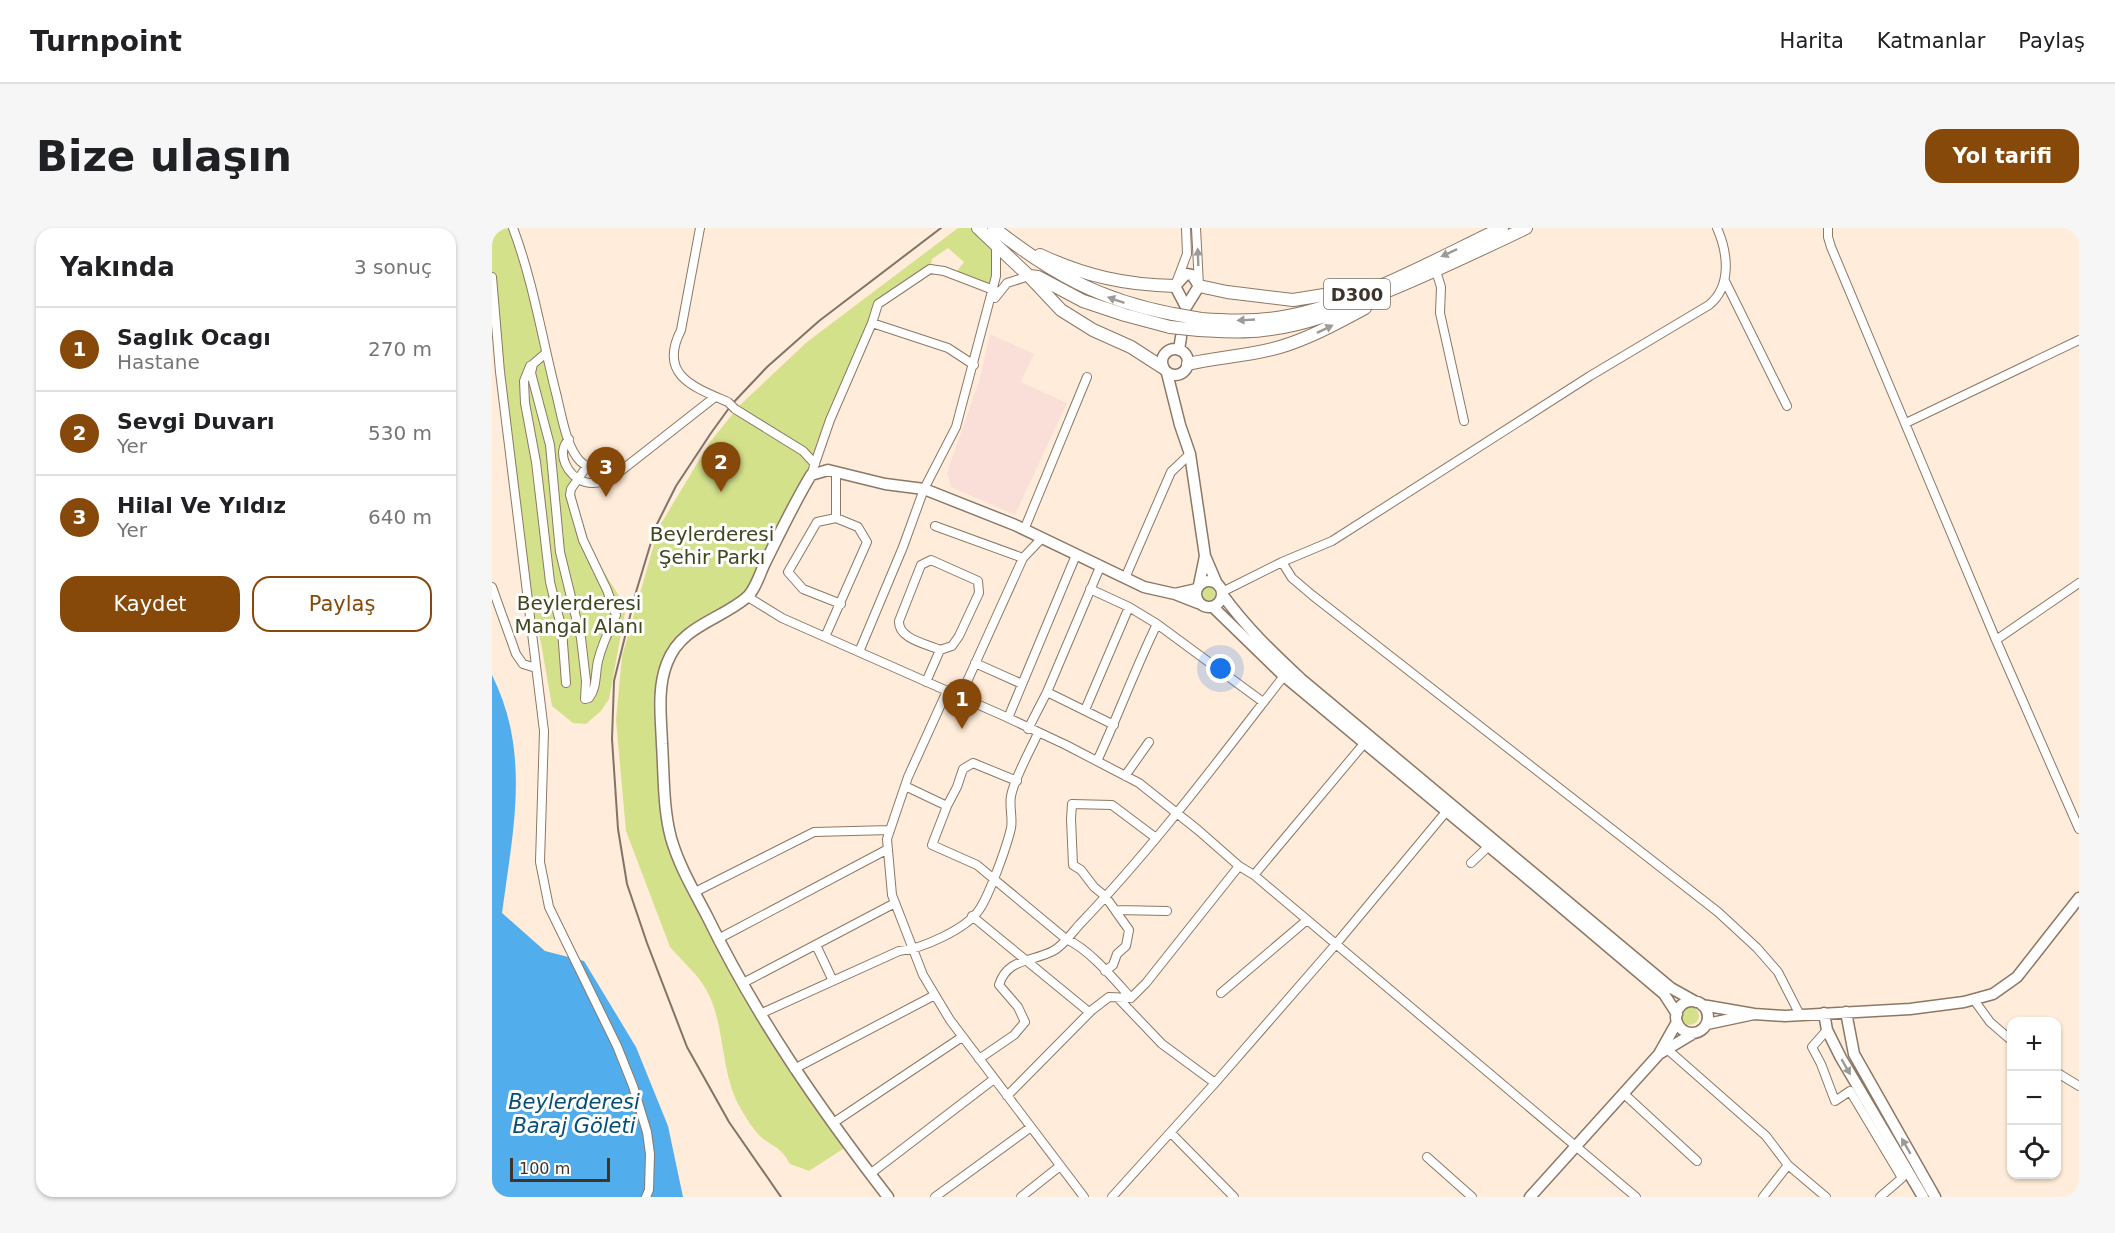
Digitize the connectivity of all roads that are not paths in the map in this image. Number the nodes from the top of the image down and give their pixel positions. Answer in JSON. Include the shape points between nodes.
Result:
{"nodes":[{"id":1,"x":513,"y":228,"type":"edge"},
{"id":2,"x":700,"y":228,"type":"edge"},
{"id":3,"x":978,"y":228,"type":"edge"},
{"id":4,"x":994,"y":228,"type":"edge"},
{"id":5,"x":1186,"y":228,"type":"edge"},
{"id":6,"x":1196,"y":228,"type":"edge"},
{"id":7,"x":1502,"y":228,"type":"edge"},
{"id":8,"x":1526,"y":228,"type":"edge"},
{"id":9,"x":1718,"y":228,"type":"edge"},
{"id":10,"x":1828,"y":228,"type":"edge"},
{"id":11,"x":1009,"y":240,"type":"junction"},
{"id":12,"x":996,"y":246,"type":"junction"},
{"id":13,"x":1436,"y":271,"type":"junction"},
{"id":14,"x":1029,"y":276,"type":"junction"},
{"id":15,"x":492,"y":277,"type":"edge"},
{"id":16,"x":1725,"y":281,"type":"junction"},
{"id":17,"x":1385,"y":284,"type":"junction"},
{"id":18,"x":1175,"y":286,"type":"junction"},
{"id":19,"x":1199,"y":286,"type":"junction"},
{"id":20,"x":996,"y":291,"type":"junction"},
{"id":21,"x":1172,"y":320,"type":"junction"},
{"id":22,"x":872,"y":323,"type":"junction"},
{"id":23,"x":1200,"y":324,"type":"junction"},
{"id":24,"x":1181,"y":337,"type":"dead end"},
{"id":25,"x":2079,"y":340,"type":"edge"},
{"id":26,"x":1179,"y":350,"type":"junction"},
{"id":27,"x":546,"y":353,"type":"junction"},
{"id":28,"x":533,"y":364,"type":"junction"},
{"id":29,"x":974,"y":365,"type":"junction"},
{"id":30,"x":1184,"y":369,"type":"junction"},
{"id":31,"x":1165,"y":370,"type":"junction"},
{"id":32,"x":1087,"y":377,"type":"dead end"},
{"id":33,"x":715,"y":397,"type":"junction"},
{"id":34,"x":1174,"y":397,"type":"junction"},
{"id":35,"x":1786,"y":406,"type":"dead end"},
{"id":36,"x":1464,"y":421,"type":"dead end"},
{"id":37,"x":1906,"y":423,"type":"junction"},
{"id":38,"x":569,"y":439,"type":"junction"},
{"id":39,"x":1191,"y":454,"type":"junction"},
{"id":40,"x":588,"y":466,"type":"junction"},
{"id":41,"x":813,"y":469,"type":"junction"},
{"id":42,"x":620,"y":470,"type":"junction"},
{"id":43,"x":836,"y":472,"type":"junction"},
{"id":44,"x":578,"y":478,"type":"junction"},
{"id":45,"x":924,"y":489,"type":"junction"},
{"id":46,"x":836,"y":518,"type":"junction"},
{"id":47,"x":935,"y":526,"type":"dead end"},
{"id":48,"x":1024,"y":530,"type":"junction"},
{"id":49,"x":1042,"y":538,"type":"junction"},
{"id":50,"x":1076,"y":555,"type":"junction"},
{"id":51,"x":1205,"y":556,"type":"junction"},
{"id":52,"x":1023,"y":558,"type":"junction"},
{"id":53,"x":1282,"y":562,"type":"junction"},
{"id":54,"x":1100,"y":567,"type":"junction"},
{"id":55,"x":1125,"y":578,"type":"junction"},
{"id":56,"x":2079,"y":584,"type":"edge"},
{"id":57,"x":1198,"y":587,"type":"junction"},
{"id":58,"x":492,"y":588,"type":"edge"},
{"id":59,"x":1090,"y":589,"type":"junction"},
{"id":60,"x":1220,"y":590,"type":"junction"},
{"id":61,"x":1175,"y":594,"type":"junction"},
{"id":62,"x":748,"y":597,"type":"junction"},
{"id":63,"x":1198,"y":603,"type":"junction"},
{"id":64,"x":840,"y":604,"type":"junction"},
{"id":65,"x":1129,"y":607,"type":"junction"},
{"id":66,"x":1213,"y":607,"type":"junction"},
{"id":67,"x":1157,"y":624,"type":"junction"},
{"id":68,"x":825,"y":637,"type":"junction"},
{"id":69,"x":1996,"y":640,"type":"junction"},
{"id":70,"x":940,"y":650,"type":"junction"},
{"id":71,"x":859,"y":652,"type":"junction"},
{"id":72,"x":975,"y":663,"type":"junction"},
{"id":73,"x":536,"y":668,"type":"junction"},
{"id":74,"x":1287,"y":672,"type":"junction"},
{"id":75,"x":926,"y":682,"type":"junction"},
{"id":76,"x":566,"y":683,"type":"dead end"},
{"id":77,"x":1022,"y":684,"type":"junction"},
{"id":78,"x":947,"y":691,"type":"junction"},
{"id":79,"x":1047,"y":692,"type":"junction"},
{"id":80,"x":960,"y":697,"type":"junction"},
{"id":81,"x":1263,"y":702,"type":"junction"},
{"id":82,"x":1085,"y":710,"type":"junction"},
{"id":83,"x":1008,"y":718,"type":"junction"},
{"id":84,"x":1114,"y":725,"type":"junction"},
{"id":85,"x":1028,"y":729,"type":"junction"},
{"id":86,"x":1038,"y":733,"type":"junction"},
{"id":87,"x":1367,"y":741,"type":"junction"},
{"id":88,"x":1149,"y":742,"type":"dead end"},
{"id":89,"x":1097,"y":761,"type":"junction"},
{"id":90,"x":1125,"y":776,"type":"junction"},
{"id":91,"x":1017,"y":781,"type":"junction"},
{"id":92,"x":905,"y":786,"type":"junction"},
{"id":93,"x":947,"y":806,"type":"junction"},
{"id":94,"x":1449,"y":808,"type":"junction"},
{"id":95,"x":1177,"y":813,"type":"junction"},
{"id":96,"x":2079,"y":829,"type":"edge"},
{"id":97,"x":890,"y":830,"type":"junction"},
{"id":98,"x":1156,"y":837,"type":"junction"},
{"id":99,"x":1492,"y":843,"type":"junction"},
{"id":100,"x":888,"y":849,"type":"junction"},
{"id":101,"x":1471,"y":863,"type":"dead end"},
{"id":102,"x":1239,"y":866,"type":"junction"},
{"id":103,"x":1254,"y":875,"type":"junction"},
{"id":104,"x":993,"y":878,"type":"junction"},
{"id":105,"x":695,"y":892,"type":"junction"},
{"id":106,"x":1105,"y":896,"type":"junction"},
{"id":107,"x":2079,"y":898,"type":"edge"},
{"id":108,"x":895,"y":903,"type":"junction"},
{"id":109,"x":1116,"y":910,"type":"junction"},
{"id":110,"x":1167,"y":911,"type":"dead end"},
{"id":111,"x":972,"y":916,"type":"junction"},
{"id":112,"x":1307,"y":920,"type":"junction"},
{"id":113,"x":718,"y":939,"type":"junction"},
{"id":114,"x":1066,"y":939,"type":"junction"},
{"id":115,"x":1336,"y":944,"type":"junction"},
{"id":116,"x":816,"y":945,"type":"junction"},
{"id":117,"x":913,"y":950,"type":"junction"},
{"id":118,"x":1014,"y":950,"type":"junction"},
{"id":119,"x":1026,"y":960,"type":"junction"},
{"id":120,"x":1010,"y":967,"type":"junction"},
{"id":121,"x":1105,"y":971,"type":"junction"},
{"id":122,"x":833,"y":981,"type":"junction"},
{"id":123,"x":743,"y":984,"type":"junction"},
{"id":124,"x":1221,"y":993,"type":"dead end"},
{"id":125,"x":935,"y":995,"type":"junction"},
{"id":126,"x":1118,"y":998,"type":"junction"},
{"id":127,"x":1131,"y":998,"type":"junction"},
{"id":128,"x":1974,"y":1000,"type":"junction"},
{"id":129,"x":1699,"y":1003,"type":"junction"},
{"id":130,"x":1089,"y":1012,"type":"junction"},
{"id":131,"x":1846,"y":1012,"type":"junction"},
{"id":132,"x":1824,"y":1013,"type":"junction"},
{"id":133,"x":760,"y":1014,"type":"junction"},
{"id":134,"x":1754,"y":1014,"type":"junction"},
{"id":135,"x":1800,"y":1015,"type":"junction"},
{"id":136,"x":1677,"y":1018,"type":"junction"},
{"id":137,"x":1707,"y":1024,"type":"junction"},
{"id":138,"x":1827,"y":1030,"type":"junction"},
{"id":139,"x":1694,"y":1033,"type":"junction"},
{"id":140,"x":962,"y":1036,"type":"junction"},
{"id":141,"x":2007,"y":1037,"type":"edge"},
{"id":142,"x":1663,"y":1052,"type":"junction"},
{"id":143,"x":980,"y":1059,"type":"junction"},
{"id":144,"x":794,"y":1069,"type":"junction"},
{"id":145,"x":2061,"y":1075,"type":"edge"},
{"id":146,"x":994,"y":1079,"type":"junction"},
{"id":147,"x":1215,"y":1083,"type":"junction"},
{"id":148,"x":2079,"y":1086,"type":"edge"},
{"id":149,"x":1623,"y":1093,"type":"junction"},
{"id":150,"x":1007,"y":1096,"type":"junction"},
{"id":151,"x":832,"y":1123,"type":"junction"},
{"id":152,"x":1031,"y":1127,"type":"junction"},
{"id":153,"x":1171,"y":1133,"type":"junction"},
{"id":154,"x":1576,"y":1145,"type":"junction"},
{"id":155,"x":1427,"y":1157,"type":"dead end"},
{"id":156,"x":1697,"y":1161,"type":"dead end"},
{"id":157,"x":1788,"y":1165,"type":"junction"},
{"id":158,"x":1060,"y":1166,"type":"junction"},
{"id":159,"x":870,"y":1174,"type":"junction"},
{"id":160,"x":1632,"y":1196,"type":"edge"},
{"id":161,"x":646,"y":1197,"type":"edge"},
{"id":162,"x":888,"y":1197,"type":"edge"},
{"id":163,"x":935,"y":1197,"type":"edge"},
{"id":164,"x":1021,"y":1197,"type":"edge"},
{"id":165,"x":1084,"y":1197,"type":"edge"},
{"id":166,"x":1112,"y":1197,"type":"edge"},
{"id":167,"x":1234,"y":1197,"type":"edge"},
{"id":168,"x":1472,"y":1197,"type":"edge"},
{"id":169,"x":1530,"y":1197,"type":"edge"},
{"id":170,"x":1763,"y":1197,"type":"edge"},
{"id":171,"x":1826,"y":1197,"type":"edge"},
{"id":172,"x":1880,"y":1197,"type":"edge"},
{"id":173,"x":1923,"y":1197,"type":"edge"},
{"id":174,"x":1935,"y":1197,"type":"edge"}],
"edges":[{"from":1,"to":27,"type":"street","via":[[525,259]]},
{"from":2,"to":33,"type":"street","via":[[672,359],[690,385]]},
{"from":3,"to":12,"type":"highway","number":"D300"},
{"from":4,"to":11,"type":"highway","number":"D300"},
{"from":5,"to":18,"type":"street","via":[[1187,254]]},
{"from":19,"to":6,"type":"street","one_way":true},
{"from":7,"to":17,"type":"highway","number":"D300","one_way":true},
{"from":8,"to":13,"type":"highway","number":"D300"},
{"from":9,"to":16,"type":"street","via":[[1726,253]]},
{"from":10,"to":37,"type":"street","via":[[1831,247]]},
{"from":11,"to":18,"type":"highway","via":[[1061,265],[1105,279]]},
{"from":21,"to":11,"type":"highway","number":"D300","one_way":true,"via":[[1091,291],[1041,264]]},
{"from":12,"to":14,"type":"highway","number":"D300"},
{"from":12,"to":20,"type":"street"},
{"from":13,"to":23,"type":"highway","number":"D300","via":[[1338,312],[1286,326],[1234,332]]},
{"from":30,"to":13,"type":"highway","one_way":true,"via":[[1214,358],[1280,347],[1310,336]]},
{"from":13,"to":36,"type":"street","via":[[1441,287],[1440,313]]},
{"from":14,"to":20,"type":"street"},
{"from":14,"to":21,"type":"highway","number":"D300","via":[[1125,315]]},
{"from":14,"to":31,"type":"highway","via":[[1061,310]]},
{"from":15,"to":73,"type":"street"},
{"from":16,"to":35,"type":"street"},
{"from":16,"to":53,"type":"street","via":[[1717,299],[1700,311],[1590,376],[1332,541]]},
{"from":17,"to":19,"type":"highway","via":[[1293,300]]},
{"from":17,"to":23,"type":"highway","number":"D300","one_way":true,"via":[[1282,317]]},
{"from":18,"to":19,"type":"main road","via":[[1186,274],[1192,275]]},
{"from":18,"to":19,"type":"main road","via":[[1186,307]]},
{"from":20,"to":22,"type":"street","via":[[930,269],[878,304]]},
{"from":20,"to":29,"type":"street"},
{"from":21,"to":23,"type":"highway","number":"D300","bridge":true},
{"from":22,"to":29,"type":"street","via":[[948,348]]},
{"from":22,"to":41,"type":"street"},
{"from":24,"to":26,"type":"main road"},
{"from":25,"to":37,"type":"street"},
{"from":26,"to":30,"type":"main road","via":[[1186,355]]},
{"from":26,"to":31,"type":"main road","via":[[1166,352],[1162,359]]},
{"from":27,"to":28,"type":"street"},
{"from":27,"to":38,"type":"street"},
{"from":28,"to":44,"type":"street","via":[[531,373],[551,449],[564,573],[581,639],[585,699],[589,699],[594,692],[605,638],[616,615],[576,518],[570,495]]},
{"from":28,"to":76,"type":"street","via":[[524,381],[525,403],[550,582],[562,630]]},
{"from":29,"to":45,"type":"street","via":[[956,427]]},
{"from":30,"to":31,"type":"main road","via":[[1176,375]]},
{"from":30,"to":34,"type":"main road"},
{"from":31,"to":34,"type":"main road"},
{"from":32,"to":48,"type":"street"},
{"from":33,"to":41,"type":"street","bridge":true,"via":[[803,451]]},
{"from":33,"to":42,"type":"street"},
{"from":34,"to":39,"type":"main road"},
{"from":37,"to":69,"type":"street"},
{"from":38,"to":40,"type":"street","via":[[573,452]]},
{"from":38,"to":44,"type":"street","via":[[562,452],[565,463]]},
{"from":39,"to":51,"type":"main road"},
{"from":39,"to":55,"type":"street","via":[[1171,472]]},
{"from":40,"to":42,"type":"street"},
{"from":40,"to":44,"type":"street"},
{"from":41,"to":43,"type":"main road"},
{"from":41,"to":62,"type":"main road"},
{"from":42,"to":44,"type":"street","via":[[603,482]]},
{"from":43,"to":45,"type":"main road"},
{"from":43,"to":46,"type":"street"},
{"from":45,"to":48,"type":"main road"},
{"from":45,"to":71,"type":"street"},
{"from":46,"to":64,"type":"street","via":[[858,527],[867,542]]},
{"from":46,"to":64,"type":"street","via":[[817,522],[788,572],[803,589]]},
{"from":47,"to":52,"type":"street"},
{"from":48,"to":49,"type":"main road"},
{"from":49,"to":50,"type":"main road"},
{"from":49,"to":52,"type":"street"},
{"from":50,"to":54,"type":"main road"},
{"from":50,"to":77,"type":"street"},
{"from":51,"to":57,"type":"main road"},
{"from":51,"to":60,"type":"main road"},
{"from":52,"to":72,"type":"street"},
{"from":53,"to":60,"type":"street"},
{"from":53,"to":135,"type":"street","via":[[1292,578],[1312,595],[1718,912],[1778,972]]},
{"from":54,"to":55,"type":"main road"},
{"from":54,"to":59,"type":"street"},
{"from":55,"to":61,"type":"main road"},
{"from":56,"to":69,"type":"street"},
{"from":57,"to":60,"type":"main road","via":[[1207,581]]},
{"from":57,"to":61,"type":"main road"},
{"from":57,"to":63,"type":"main road"},
{"from":58,"to":73,"type":"street","via":[[516,654],[524,664]]},
{"from":59,"to":65,"type":"street"},
{"from":59,"to":79,"type":"street"},
{"from":60,"to":66,"type":"main road","via":[[1220,602]]},
{"from":60,"to":74,"type":"main road","via":[[1237,616]]},
{"from":61,"to":63,"type":"main road"},
{"from":62,"to":68,"type":"street"},
{"from":62,"to":105,"type":"main road","via":[[688,633],[667,662],[663,677],[666,808],[675,850]]},
{"from":63,"to":66,"type":"main road"},
{"from":64,"to":68,"type":"street"},
{"from":65,"to":67,"type":"street"},
{"from":65,"to":82,"type":"street"},
{"from":66,"to":74,"type":"main road"},
{"from":67,"to":81,"type":"street"},
{"from":67,"to":84,"type":"street"},
{"from":68,"to":71,"type":"street"},
{"from":69,"to":96,"type":"street"},
{"from":70,"to":70,"type":"street","via":[[902,634],[898,628],[921,565],[931,560],[978,581],[979,593],[959,636],[952,646]]},
{"from":70,"to":75,"type":"street"},
{"from":71,"to":75,"type":"street"},
{"from":72,"to":77,"type":"street"},
{"from":72,"to":80,"type":"street"},
{"from":73,"to":161,"type":"street","via":[[544,731],[540,862],[549,907],[633,1086],[650,1154]]},
{"from":74,"to":81,"type":"street"},
{"from":74,"to":87,"type":"main road"},
{"from":75,"to":78,"type":"street"},
{"from":77,"to":83,"type":"street"},
{"from":78,"to":80,"type":"street"},
{"from":78,"to":92,"type":"street"},
{"from":79,"to":82,"type":"street"},
{"from":79,"to":85,"type":"street"},
{"from":80,"to":83,"type":"street"},
{"from":81,"to":95,"type":"street"},
{"from":82,"to":84,"type":"street"},
{"from":83,"to":85,"type":"street"},
{"from":84,"to":89,"type":"street"},
{"from":85,"to":86,"type":"street"},
{"from":86,"to":89,"type":"street"},
{"from":86,"to":91,"type":"street"},
{"from":87,"to":94,"type":"main road"},
{"from":87,"to":103,"type":"street"},
{"from":88,"to":90,"type":"street"},
{"from":89,"to":90,"type":"street"},
{"from":90,"to":95,"type":"street"},
{"from":91,"to":93,"type":"street","via":[[973,763],[963,769]]},
{"from":91,"to":104,"type":"street","via":[[1011,794],[1011,826]]},
{"from":92,"to":93,"type":"street"},
{"from":92,"to":97,"type":"street"},
{"from":93,"to":104,"type":"street","via":[[932,845],[977,865]]},
{"from":94,"to":99,"type":"main road"},
{"from":94,"to":115,"type":"street"},
{"from":95,"to":98,"type":"street"},
{"from":95,"to":102,"type":"street"},
{"from":97,"to":100,"type":"street"},
{"from":97,"to":105,"type":"street","via":[[814,832]]},
{"from":98,"to":106,"type":"street"},
{"from":98,"to":106,"type":"street","via":[[1112,805],[1072,804],[1073,865]]},
{"from":99,"to":101,"type":"street"},
{"from":99,"to":129,"type":"main road","via":[[1671,988]]},
{"from":99,"to":136,"type":"main road","via":[[1664,994]]},
{"from":100,"to":108,"type":"street"},
{"from":100,"to":113,"type":"street"},
{"from":102,"to":103,"type":"street"},
{"from":102,"to":127,"type":"street"},
{"from":103,"to":112,"type":"street"},
{"from":104,"to":111,"type":"street","via":[[979,911]]},
{"from":104,"to":114,"type":"street"},
{"from":105,"to":113,"type":"main road"},
{"from":106,"to":109,"type":"street"},
{"from":106,"to":114,"type":"street"},
{"from":107,"to":128,"type":"main road","via":[[2017,977],[1993,994]]},
{"from":108,"to":116,"type":"street"},
{"from":108,"to":117,"type":"street"},
{"from":109,"to":110,"type":"street"},
{"from":109,"to":121,"type":"street","via":[[1129,930],[1126,946]]},
{"from":111,"to":117,"type":"street","via":[[954,932]]},
{"from":111,"to":118,"type":"street"},
{"from":112,"to":115,"type":"street"},
{"from":112,"to":124,"type":"street"},
{"from":113,"to":123,"type":"main road"},
{"from":114,"to":119,"type":"street","via":[[1055,950]]},
{"from":114,"to":121,"type":"street"},
{"from":115,"to":147,"type":"street"},
{"from":115,"to":154,"type":"street"},
{"from":116,"to":122,"type":"street"},
{"from":116,"to":123,"type":"street"},
{"from":117,"to":122,"type":"street","via":[[899,951]]},
{"from":117,"to":125,"type":"street"},
{"from":118,"to":119,"type":"street"},
{"from":118,"to":120,"type":"street"},
{"from":119,"to":120,"type":"street"},
{"from":119,"to":130,"type":"street"},
{"from":120,"to":143,"type":"street","via":[[1002,974],[999,985],[1025,1022],[1014,1035]]},
{"from":121,"to":127,"type":"street"},
{"from":122,"to":133,"type":"street"},
{"from":123,"to":133,"type":"main road"},
{"from":125,"to":140,"type":"street"},
{"from":125,"to":144,"type":"street"},
{"from":126,"to":127,"type":"street"},
{"from":126,"to":130,"type":"street","via":[[1109,997]]},
{"from":126,"to":147,"type":"street","via":[[1162,1044]]},
{"from":128,"to":131,"type":"main road","via":[[1911,1009]]},
{"from":128,"to":141,"type":"street"},
{"from":129,"to":134,"type":"main road"},
{"from":129,"to":136,"type":"main road","via":[[1684,1004]]},
{"from":129,"to":137,"type":"main road","via":[[1708,1014]]},
{"from":130,"to":150,"type":"street"},
{"from":131,"to":132,"type":"main road"},
{"from":174,"to":131,"type":"main road","one_way":true,"via":[[1854,1054]]},
{"from":132,"to":135,"type":"main road"},
{"from":132,"to":138,"type":"main road"},
{"from":133,"to":144,"type":"main road"},
{"from":134,"to":135,"type":"main road"},
{"from":134,"to":137,"type":"main road"},
{"from":136,"to":139,"type":"main road","via":[[1683,1031]]},
{"from":136,"to":142,"type":"main road"},
{"from":137,"to":139,"type":"main road"},
{"from":138,"to":172,"type":"street","via":[[1812,1047],[1835,1101],[1850,1091],[1902,1179]]},
{"from":138,"to":173,"type":"main road","one_way":true},
{"from":139,"to":142,"type":"main road"},
{"from":140,"to":143,"type":"street"},
{"from":140,"to":151,"type":"street"},
{"from":142,"to":149,"type":"main road"},
{"from":142,"to":157,"type":"street","via":[[1766,1136]]},
{"from":143,"to":146,"type":"street"},
{"from":144,"to":151,"type":"main road"},
{"from":145,"to":148,"type":"street"},
{"from":146,"to":150,"type":"street"},
{"from":146,"to":159,"type":"street"},
{"from":147,"to":153,"type":"street"},
{"from":149,"to":154,"type":"main road"},
{"from":149,"to":156,"type":"street"},
{"from":150,"to":152,"type":"street"},
{"from":151,"to":159,"type":"main road"},
{"from":152,"to":158,"type":"street"},
{"from":152,"to":163,"type":"street"},
{"from":153,"to":166,"type":"street"},
{"from":153,"to":167,"type":"street"},
{"from":154,"to":160,"type":"street"},
{"from":154,"to":169,"type":"main road"},
{"from":155,"to":168,"type":"street"},
{"from":157,"to":170,"type":"street"},
{"from":157,"to":171,"type":"street"},
{"from":158,"to":164,"type":"street"},
{"from":158,"to":165,"type":"street"},
{"from":159,"to":162,"type":"main road"}]}
